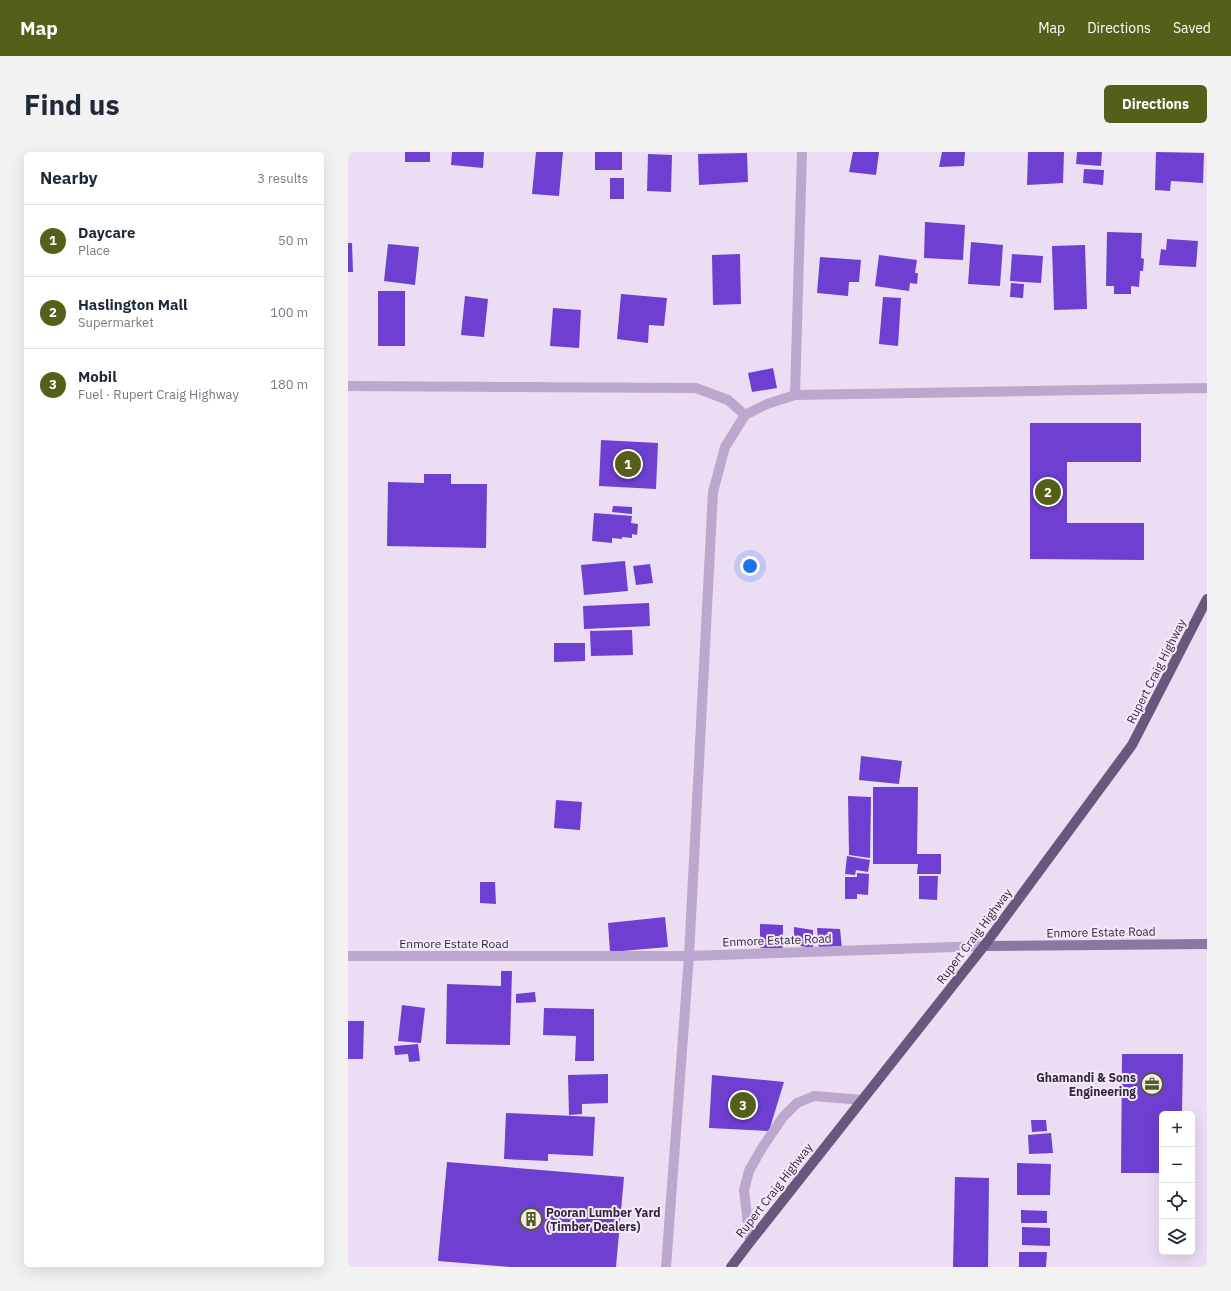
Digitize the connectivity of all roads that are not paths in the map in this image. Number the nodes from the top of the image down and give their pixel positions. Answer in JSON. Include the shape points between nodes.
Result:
{"nodes":[{"id":1,"x":802,"y":152,"type":"edge"},
{"id":2,"x":348,"y":386,"type":"edge"},
{"id":3,"x":1207,"y":388,"type":"edge"},
{"id":4,"x":795,"y":395,"type":"junction"},
{"id":5,"x":745,"y":415,"type":"junction"},
{"id":6,"x":1207,"y":599,"type":"edge"},
{"id":7,"x":1207,"y":944,"type":"edge"},
{"id":8,"x":984,"y":946,"type":"junction"},
{"id":9,"x":348,"y":956,"type":"edge"},
{"id":10,"x":689,"y":956,"type":"junction"},
{"id":11,"x":862,"y":1100,"type":"junction"},
{"id":12,"x":750,"y":1242,"type":"junction"},
{"id":13,"x":666,"y":1267,"type":"edge"},
{"id":14,"x":731,"y":1267,"type":"edge"}],
"edges":[{"from":1,"to":4,"type":"street"},
{"from":2,"to":5,"type":"street","via":[[696,388],[728,400]]},
{"from":3,"to":4,"type":"street"},
{"from":4,"to":5,"type":"street","via":[[767,404]]},
{"from":5,"to":10,"type":"street","via":[[725,447],[713,492]]},
{"from":6,"to":8,"type":"main road","name":"Rupert Craig Highway","via":[[1132,745]]},
{"from":7,"to":8,"type":"main road","name":"Enmore Estate Road"},
{"from":8,"to":10,"type":"street","name":"Enmore Estate Road"},
{"from":8,"to":11,"type":"main road","name":"Rupert Craig Highway"},
{"from":9,"to":10,"type":"street","name":"Enmore Estate Road"},
{"from":10,"to":13,"type":"street"},
{"from":11,"to":12,"type":"main road","name":"Rupert Craig Highway"},
{"from":11,"to":12,"type":"street","via":[[814,1096],[797,1103],[783,1117],[749,1171],[744,1190]]},
{"from":12,"to":14,"type":"main road","name":"Rupert Craig Highway"}]}
